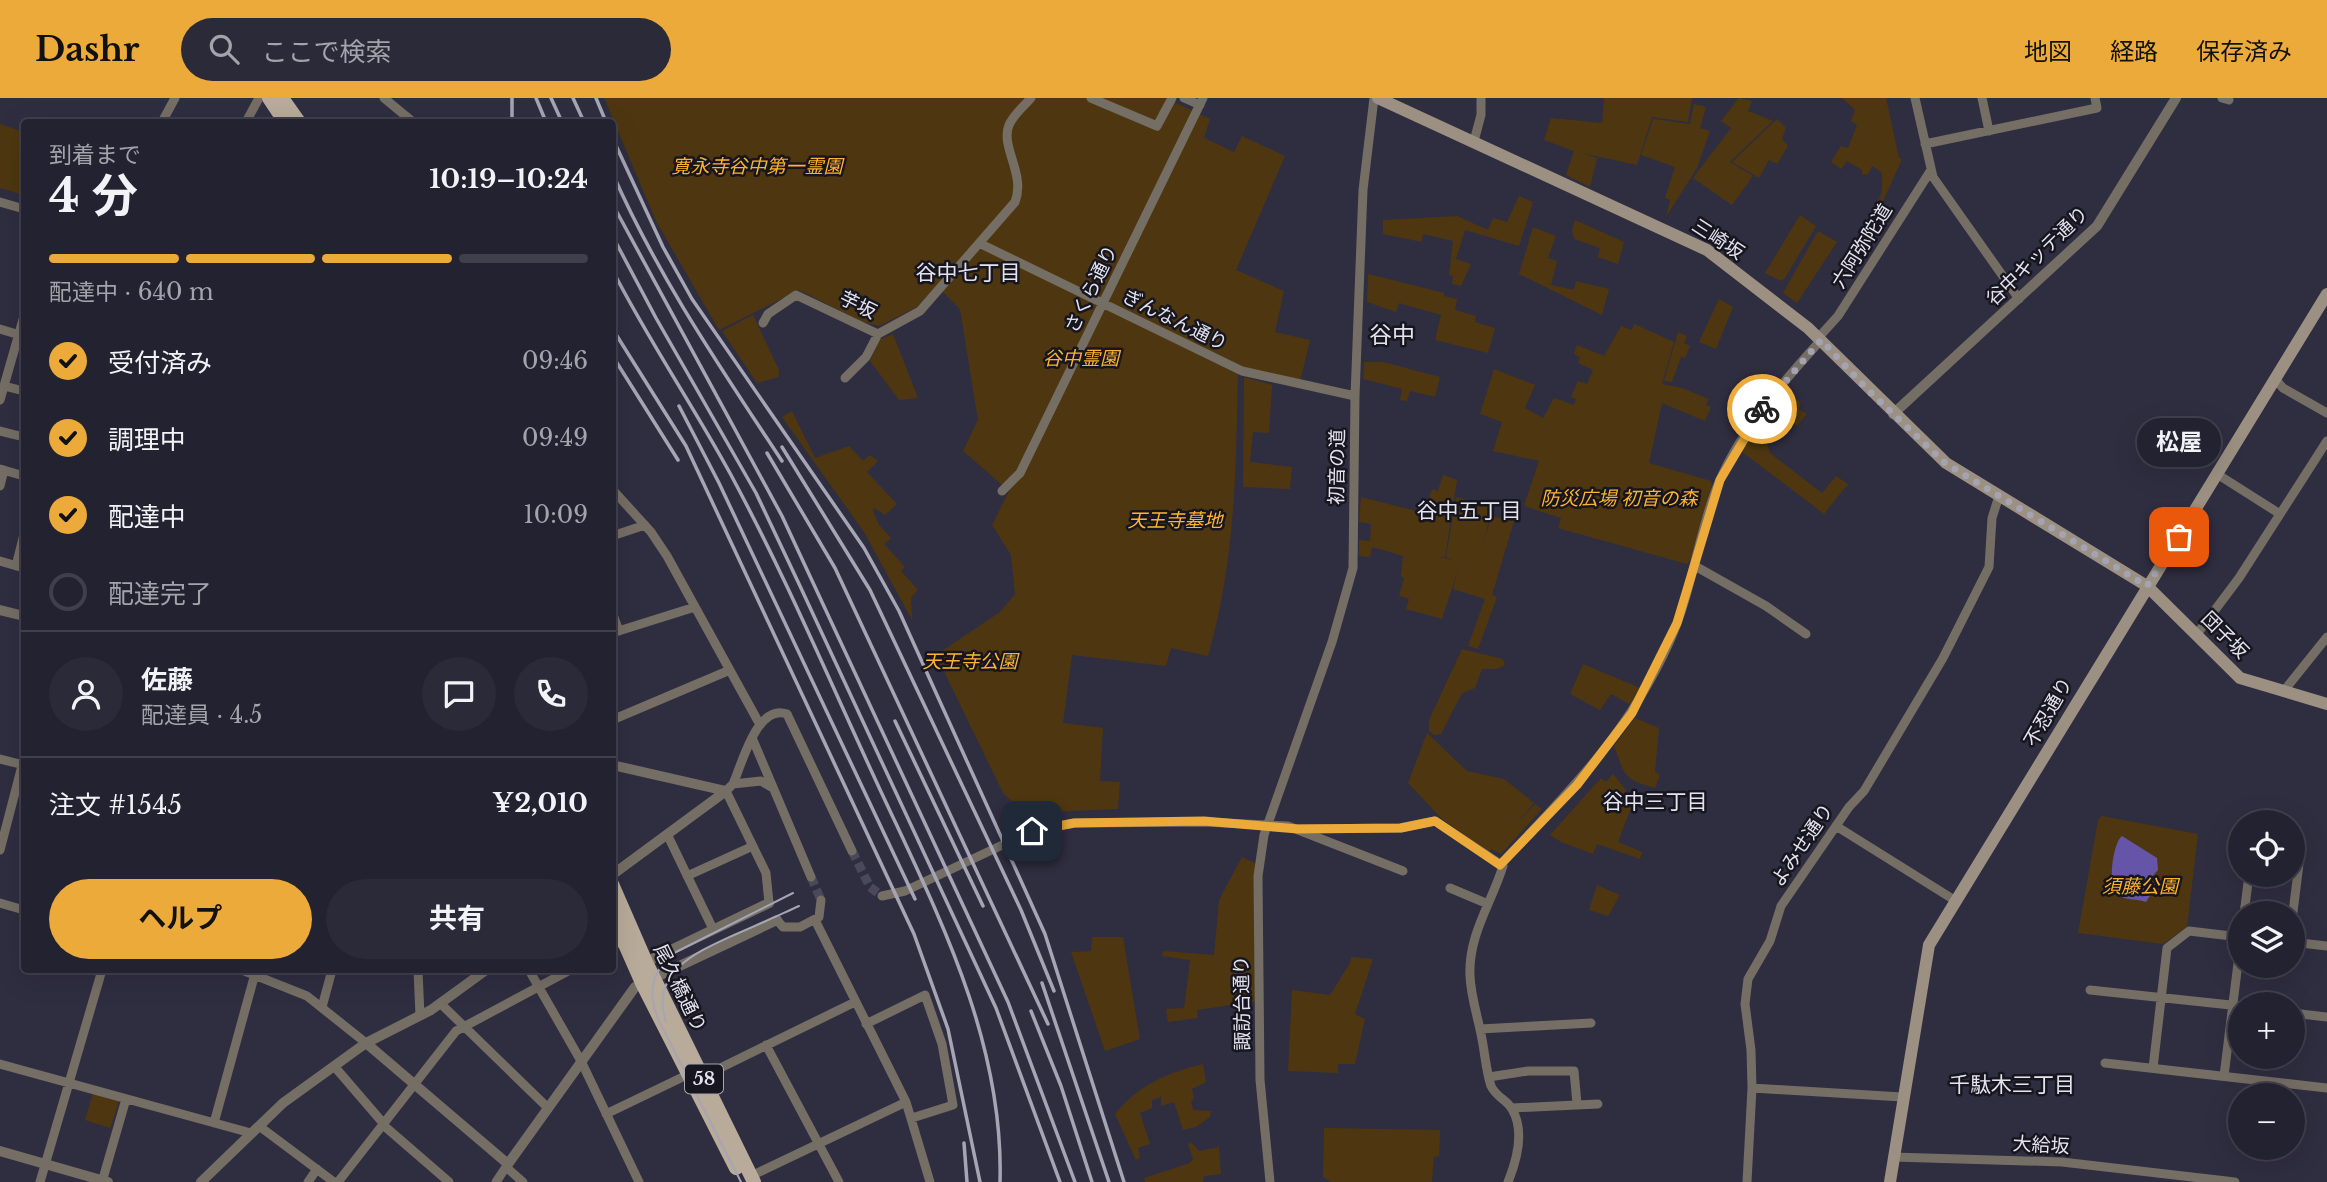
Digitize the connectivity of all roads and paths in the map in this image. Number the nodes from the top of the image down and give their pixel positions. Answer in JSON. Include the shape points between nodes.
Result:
{"nodes":[{"id":1,"x":175,"y":98,"type":"edge"},
{"id":2,"x":259,"y":98,"type":"edge"},
{"id":3,"x":270,"y":98,"type":"edge"},
{"id":4,"x":282,"y":98,"type":"edge"},
{"id":5,"x":384,"y":98,"type":"edge"},
{"id":6,"x":1031,"y":98,"type":"edge"},
{"id":7,"x":1091,"y":98,"type":"edge"},
{"id":8,"x":1172,"y":98,"type":"edge"},
{"id":9,"x":1184,"y":98,"type":"edge"},
{"id":10,"x":1376,"y":98,"type":"edge"},
{"id":11,"x":1481,"y":98,"type":"edge"},
{"id":12,"x":1915,"y":98,"type":"edge"},
{"id":13,"x":1982,"y":98,"type":"edge"},
{"id":14,"x":2095,"y":98,"type":"edge"},
{"id":15,"x":2176,"y":98,"type":"edge"},
{"id":16,"x":1201,"y":101,"type":"edge"},
{"id":17,"x":164,"y":119,"type":"edge"},
{"id":18,"x":248,"y":119,"type":"edge"},
{"id":19,"x":283,"y":119,"type":"edge"},
{"id":20,"x":297,"y":119,"type":"edge"},
{"id":21,"x":409,"y":119,"type":"edge"},
{"id":22,"x":1989,"y":131,"type":"junction"},
{"id":23,"x":1474,"y":141,"type":"junction"},
{"id":24,"x":1926,"y":144,"type":"junction"},
{"id":25,"x":1931,"y":170,"type":"junction"},
{"id":26,"x":0,"y":202,"type":"edge"},
{"id":27,"x":21,"y":208,"type":"edge"},
{"id":28,"x":981,"y":244,"type":"junction"},
{"id":29,"x":2327,"y":294,"type":"edge"},
{"id":30,"x":2019,"y":299,"type":"junction"},
{"id":31,"x":1103,"y":304,"type":"junction"},
{"id":32,"x":763,"y":323,"type":"dead end"},
{"id":33,"x":0,"y":329,"type":"edge"},
{"id":34,"x":878,"y":334,"type":"junction"},
{"id":35,"x":21,"y":335,"type":"edge"},
{"id":36,"x":21,"y":338,"type":"edge"},
{"id":37,"x":1819,"y":339,"type":"junction"},
{"id":38,"x":845,"y":378,"type":"dead end"},
{"id":39,"x":2275,"y":379,"type":"junction"},
{"id":40,"x":4,"y":386,"type":"junction"},
{"id":41,"x":21,"y":390,"type":"edge"},
{"id":42,"x":1355,"y":396,"type":"junction"},
{"id":43,"x":0,"y":400,"type":"edge"},
{"id":44,"x":2327,"y":413,"type":"edge"},
{"id":45,"x":1893,"y":414,"type":"junction"},
{"id":46,"x":0,"y":431,"type":"edge"},
{"id":47,"x":21,"y":436,"type":"edge"},
{"id":48,"x":2327,"y":441,"type":"edge"},
{"id":49,"x":2,"y":469,"type":"edge"},
{"id":50,"x":2217,"y":474,"type":"junction"},
{"id":51,"x":21,"y":475,"type":"edge"},
{"id":52,"x":0,"y":486,"type":"edge"},
{"id":53,"x":1002,"y":491,"type":"dead end"},
{"id":54,"x":616,"y":493,"type":"edge"},
{"id":55,"x":1994,"y":493,"type":"junction"},
{"id":56,"x":2280,"y":514,"type":"junction"},
{"id":57,"x":645,"y":526,"type":"junction"},
{"id":58,"x":616,"y":535,"type":"edge"},
{"id":59,"x":0,"y":561,"type":"edge"},
{"id":60,"x":1695,"y":566,"type":"junction"},
{"id":61,"x":20,"y":567,"type":"edge"},
{"id":62,"x":2147,"y":586,"type":"junction"},
{"id":63,"x":695,"y":607,"type":"junction"},
{"id":64,"x":0,"y":610,"type":"edge"},
{"id":65,"x":21,"y":615,"type":"edge"},
{"id":66,"x":616,"y":632,"type":"edge"},
{"id":67,"x":1806,"y":634,"type":"dead end"},
{"id":68,"x":2197,"y":634,"type":"junction"},
{"id":69,"x":2327,"y":636,"type":"edge"},
{"id":70,"x":730,"y":670,"type":"junction"},
{"id":71,"x":2283,"y":692,"type":"junction"},
{"id":72,"x":2327,"y":704,"type":"edge"},
{"id":73,"x":616,"y":718,"type":"edge"},
{"id":74,"x":759,"y":723,"type":"junction"},
{"id":75,"x":753,"y":738,"type":"junction"},
{"id":76,"x":0,"y":759,"type":"edge"},
{"id":77,"x":21,"y":762,"type":"edge"},
{"id":78,"x":616,"y":766,"type":"edge"},
{"id":79,"x":21,"y":772,"type":"edge"},
{"id":80,"x":771,"y":787,"type":"junction"},
{"id":81,"x":730,"y":788,"type":"junction"},
{"id":82,"x":1268,"y":824,"type":"junction"},
{"id":83,"x":1836,"y":826,"type":"junction"},
{"id":84,"x":1298,"y":829,"type":"junction"},
{"id":85,"x":667,"y":834,"type":"junction"},
{"id":86,"x":2,"y":838,"type":"edge"},
{"id":87,"x":753,"y":846,"type":"junction"},
{"id":88,"x":0,"y":850,"type":"edge"},
{"id":89,"x":852,"y":851,"type":"tunnel mouth"},
{"id":90,"x":1502,"y":866,"type":"junction"},
{"id":91,"x":616,"y":871,"type":"edge"},
{"id":92,"x":1403,"y":871,"type":"dead end"},
{"id":93,"x":687,"y":876,"type":"junction"},
{"id":94,"x":811,"y":877,"type":"tunnel mouth"},
{"id":95,"x":1450,"y":888,"type":"dead end"},
{"id":96,"x":616,"y":893,"type":"edge"},
{"id":97,"x":882,"y":896,"type":"dead end"},
{"id":98,"x":821,"y":900,"type":"tunnel mouth"},
{"id":99,"x":1956,"y":901,"type":"junction"},
{"id":100,"x":1489,"y":902,"type":"junction"},
{"id":101,"x":0,"y":903,"type":"edge"},
{"id":102,"x":769,"y":903,"type":"joint"},
{"id":103,"x":21,"y":908,"type":"edge"},
{"id":104,"x":777,"y":920,"type":"joint"},
{"id":105,"x":815,"y":920,"type":"junction"},
{"id":106,"x":713,"y":929,"type":"junction"},
{"id":107,"x":2228,"y":936,"type":"edge"},
{"id":108,"x":2305,"y":943,"type":"edge"},
{"id":109,"x":618,"y":944,"type":"edge"},
{"id":110,"x":2327,"y":946,"type":"edge"},
{"id":111,"x":646,"y":962,"type":"junction"},
{"id":112,"x":101,"y":973,"type":"edge"},
{"id":113,"x":255,"y":973,"type":"edge"},
{"id":114,"x":260,"y":973,"type":"edge"},
{"id":115,"x":331,"y":973,"type":"edge"},
{"id":116,"x":418,"y":973,"type":"edge"},
{"id":117,"x":482,"y":973,"type":"edge"},
{"id":118,"x":530,"y":973,"type":"edge"},
{"id":119,"x":563,"y":973,"type":"edge"},
{"id":120,"x":648,"y":980,"type":"junction"},
{"id":121,"x":538,"y":986,"type":"junction"},
{"id":122,"x":2090,"y":990,"type":"dead end"},
{"id":123,"x":2161,"y":998,"type":"junction"},
{"id":124,"x":855,"y":1002,"type":"junction"},
{"id":125,"x":440,"y":1003,"type":"junction"},
{"id":126,"x":2228,"y":1005,"type":"edge"},
{"id":127,"x":321,"y":1007,"type":"junction"},
{"id":128,"x":2305,"y":1014,"type":"edge"},
{"id":129,"x":420,"y":1016,"type":"junction"},
{"id":130,"x":2327,"y":1017,"type":"edge"},
{"id":131,"x":1591,"y":1023,"type":"dead end"},
{"id":132,"x":866,"y":1024,"type":"junction"},
{"id":133,"x":465,"y":1027,"type":"junction"},
{"id":134,"x":1480,"y":1029,"type":"junction"},
{"id":135,"x":366,"y":1043,"type":"junction"},
{"id":136,"x":766,"y":1045,"type":"junction"},
{"id":137,"x":2228,"y":1053,"type":"edge"},
{"id":138,"x":581,"y":1060,"type":"junction"},
{"id":139,"x":2105,"y":1063,"type":"dead end"},
{"id":140,"x":0,"y":1065,"type":"edge"},
{"id":141,"x":334,"y":1066,"type":"junction"},
{"id":142,"x":2153,"y":1068,"type":"junction"},
{"id":143,"x":696,"y":1075,"type":"junction"},
{"id":144,"x":2224,"y":1076,"type":"junction"},
{"id":145,"x":1489,"y":1077,"type":"junction"},
{"id":146,"x":68,"y":1083,"type":"junction"},
{"id":147,"x":413,"y":1084,"type":"junction"},
{"id":148,"x":1752,"y":1088,"type":"junction"},
{"id":149,"x":2327,"y":1088,"type":"edge"},
{"id":150,"x":1902,"y":1097,"type":"junction"},
{"id":151,"x":126,"y":1099,"type":"junction"},
{"id":152,"x":906,"y":1101,"type":"junction"},
{"id":153,"x":1577,"y":1104,"type":"junction"},
{"id":154,"x":1598,"y":1104,"type":"dead end"},
{"id":155,"x":548,"y":1108,"type":"junction"},
{"id":156,"x":1512,"y":1108,"type":"junction"},
{"id":157,"x":606,"y":1114,"type":"junction"},
{"id":158,"x":912,"y":1118,"type":"junction"},
{"id":159,"x":214,"y":1123,"type":"junction"},
{"id":160,"x":383,"y":1123,"type":"junction"},
{"id":161,"x":255,"y":1130,"type":"junction"},
{"id":162,"x":818,"y":1143,"type":"junction"},
{"id":163,"x":0,"y":1150,"type":"edge"},
{"id":164,"x":1893,"y":1157,"type":"junction"},
{"id":165,"x":46,"y":1163,"type":"junction"},
{"id":166,"x":507,"y":1166,"type":"junction"},
{"id":167,"x":317,"y":1169,"type":"junction"},
{"id":168,"x":749,"y":1180,"type":"edge"},
{"id":169,"x":104,"y":1181,"type":"edge"},
{"id":170,"x":40,"y":1182,"type":"edge"},
{"id":171,"x":201,"y":1182,"type":"edge"},
{"id":172,"x":308,"y":1182,"type":"edge"},
{"id":173,"x":336,"y":1182,"type":"edge"},
{"id":174,"x":449,"y":1182,"type":"edge"},
{"id":175,"x":496,"y":1182,"type":"edge"},
{"id":176,"x":523,"y":1182,"type":"edge"},
{"id":177,"x":639,"y":1182,"type":"edge"},
{"id":178,"x":839,"y":1182,"type":"edge"},
{"id":179,"x":930,"y":1182,"type":"edge"},
{"id":180,"x":1270,"y":1182,"type":"edge"},
{"id":181,"x":1508,"y":1182,"type":"edge"},
{"id":182,"x":1747,"y":1182,"type":"edge"},
{"id":183,"x":1890,"y":1182,"type":"edge"},
{"id":184,"x":2235,"y":1182,"type":"edge"}],
"edges":[{"from":1,"to":17,"type":"street"},
{"from":2,"to":18,"type":"street"},
{"from":3,"to":19,"type":"main road"},
{"from":4,"to":20,"type":"main road"},
{"from":5,"to":21,"type":"street"},
{"from":6,"to":28,"type":"street","name":"芋坂","via":[[1009,125],[1020,190]]},
{"from":7,"to":8,"type":"street","via":[[1157,126]]},
{"from":9,"to":16,"type":"street"},
{"from":10,"to":23,"type":"main road","name":"三崎坂"},
{"from":10,"to":42,"type":"street","name":"初音の道","via":[[1363,190]]},
{"from":11,"to":23,"type":"street"},
{"from":12,"to":24,"type":"street"},
{"from":13,"to":22,"type":"street"},
{"from":14,"to":22,"type":"street","via":[[2097,108]]},
{"from":15,"to":30,"type":"street","name":"谷中キッテ通り","via":[[2097,226]]},
{"from":16,"to":31,"type":"street","name":"さくら通り"},
{"from":22,"to":24,"type":"street"},
{"from":23,"to":37,"type":"main road","name":"三崎坂","via":[[1594,201],[1695,243]]},
{"from":24,"to":25,"type":"street"},
{"from":25,"to":30,"type":"street"},
{"from":25,"to":37,"type":"street","name":"六阿弥陀道"},
{"from":26,"to":27,"type":"street"},
{"from":28,"to":31,"type":"street","name":"ぎんなん通り"},
{"from":28,"to":34,"type":"street","name":"芋坂","via":[[920,311]]},
{"from":29,"to":39,"type":"main road","name":"不忍通り"},
{"from":30,"to":45,"type":"street","name":"谷中キッテ通り"},
{"from":31,"to":42,"type":"street","name":"ぎんなん通り","via":[[1242,371]]},
{"from":31,"to":53,"type":"street","name":"さくら通り","via":[[1020,473]]},
{"from":32,"to":34,"type":"street","name":"芋坂","via":[[768,314],[796,295]]},
{"from":33,"to":35,"type":"street"},
{"from":34,"to":38,"type":"street","via":[[866,357]]},
{"from":36,"to":40,"type":"street"},
{"from":37,"to":45,"type":"main road","name":"三崎坂"},
{"from":37,"to":60,"type":"street","name":"六阿弥陀道","via":[[1755,420],[1720,480]]},
{"from":39,"to":44,"type":"street"},
{"from":39,"to":50,"type":"main road","name":"不忍通り"},
{"from":40,"to":41,"type":"street"},
{"from":40,"to":43,"type":"street"},
{"from":42,"to":82,"type":"street","name":"初音の道","via":[[1349,587]]},
{"from":45,"to":55,"type":"main road","name":"三崎坂","via":[[1945,463]]},
{"from":46,"to":47,"type":"street"},
{"from":48,"to":56,"type":"street"},
{"from":49,"to":51,"type":"street"},
{"from":49,"to":52,"type":"street"},
{"from":50,"to":56,"type":"street"},
{"from":50,"to":62,"type":"main road","name":"不忍通り"},
{"from":54,"to":57,"type":"street"},
{"from":55,"to":62,"type":"main road","name":"三崎坂"},
{"from":55,"to":83,"type":"street","name":"よみせ通り","via":[[1989,567],[1943,658],[1870,781]]},
{"from":56,"to":68,"type":"street"},
{"from":57,"to":58,"type":"street"},
{"from":57,"to":63,"type":"street"},
{"from":59,"to":61,"type":"street"},
{"from":60,"to":67,"type":"street"},
{"from":60,"to":90,"type":"street","name":"六阿弥陀道","via":[[1670,641],[1621,731]]},
{"from":62,"to":68,"type":"main road","name":"団子坂"},
{"from":62,"to":99,"type":"main road","name":"不忍通り"},
{"from":63,"to":66,"type":"street"},
{"from":63,"to":70,"type":"street"},
{"from":64,"to":65,"type":"street"},
{"from":68,"to":71,"type":"main road","name":"団子坂","via":[[2240,678]]},
{"from":69,"to":71,"type":"street"},
{"from":70,"to":73,"type":"street"},
{"from":70,"to":74,"type":"street"},
{"from":71,"to":72,"type":"main road","name":"団子坂"},
{"from":74,"to":75,"type":"street"},
{"from":74,"to":89,"type":"street","via":[[776,713],[786,714]]},
{"from":75,"to":80,"type":"street"},
{"from":75,"to":81,"type":"street"},
{"from":76,"to":77,"type":"street"},
{"from":78,"to":81,"type":"street"},
{"from":79,"to":86,"type":"street"},
{"from":80,"to":81,"type":"street","via":[[761,781]]},
{"from":80,"to":94,"type":"street"},
{"from":81,"to":85,"type":"street"},
{"from":81,"to":87,"type":"street"},
{"from":82,"to":84,"type":"street"},
{"from":82,"to":97,"type":"street","via":[[1074,823],[1039,829],[905,891]]},
{"from":82,"to":180,"type":"street","name":"諏訪台通り","via":[[1258,876],[1258,911],[1260,1080]]},
{"from":83,"to":99,"type":"street"},
{"from":83,"to":148,"type":"street","name":"よみせ通り","via":[[1781,906],[1770,941],[1748,979],[1745,1004]]},
{"from":84,"to":90,"type":"street","via":[[1401,828],[1435,821]]},
{"from":84,"to":92,"type":"street"},
{"from":85,"to":91,"type":"street"},
{"from":85,"to":93,"type":"street"},
{"from":86,"to":88,"type":"street"},
{"from":87,"to":93,"type":"street"},
{"from":87,"to":102,"type":"street","via":[[769,881]]},
{"from":90,"to":100,"type":"street"},
{"from":93,"to":106,"type":"street"},
{"from":95,"to":100,"type":"street"},
{"from":96,"to":111,"type":"main road","name":"尾久橋通り","number":"58"},
{"from":98,"to":105,"type":"street","via":[[822,912]]},
{"from":99,"to":150,"type":"main road","name":"不忍通り","via":[[1927,950]]},
{"from":100,"to":134,"type":"street","via":[[1470,960],[1473,1010]]},
{"from":101,"to":103,"type":"street"},
{"from":102,"to":106,"type":"street"},
{"from":104,"to":105,"type":"street","via":[[794,929]]},
{"from":104,"to":120,"type":"street"},
{"from":105,"to":124,"type":"street"},
{"from":106,"to":111,"type":"street"},
{"from":107,"to":123,"type":"street","via":[[2189,931],[2167,948]]},
{"from":108,"to":110,"type":"street"},
{"from":109,"to":120,"type":"main road","name":"尾久橋通り","number":"58"},
{"from":111,"to":120,"type":"main road","name":"尾久橋通り","number":"58"},
{"from":112,"to":146,"type":"street"},
{"from":113,"to":159,"type":"street"},
{"from":114,"to":127,"type":"street"},
{"from":115,"to":127,"type":"street"},
{"from":116,"to":129,"type":"street"},
{"from":117,"to":125,"type":"street"},
{"from":118,"to":121,"type":"street"},
{"from":119,"to":121,"type":"street"},
{"from":120,"to":138,"type":"street","via":[[627,995]]},
{"from":120,"to":143,"type":"main road","name":"尾久橋通り","number":"58"},
{"from":121,"to":133,"type":"street"},
{"from":121,"to":138,"type":"street"},
{"from":122,"to":123,"type":"street"},
{"from":123,"to":126,"type":"street"},
{"from":123,"to":142,"type":"street"},
{"from":124,"to":132,"type":"street"},
{"from":124,"to":136,"type":"street"},
{"from":125,"to":129,"type":"street"},
{"from":125,"to":133,"type":"street"},
{"from":127,"to":135,"type":"street"},
{"from":128,"to":130,"type":"street"},
{"from":129,"to":135,"type":"street"},
{"from":131,"to":134,"type":"street"},
{"from":132,"to":152,"type":"street"},
{"from":132,"to":158,"type":"street","via":[[925,995],[942,1044],[953,1105]]},
{"from":133,"to":147,"type":"street","via":[[456,1031]]},
{"from":133,"to":155,"type":"street"},
{"from":134,"to":145,"type":"street"},
{"from":135,"to":141,"type":"street"},
{"from":135,"to":147,"type":"street"},
{"from":136,"to":143,"type":"street"},
{"from":136,"to":162,"type":"street"},
{"from":137,"to":144,"type":"street"},
{"from":138,"to":155,"type":"street"},
{"from":138,"to":157,"type":"street"},
{"from":139,"to":142,"type":"street"},
{"from":140,"to":146,"type":"street"},
{"from":141,"to":160,"type":"street"},
{"from":141,"to":161,"type":"street"},
{"from":142,"to":144,"type":"street"},
{"from":143,"to":157,"type":"street"},
{"from":143,"to":168,"type":"main road","name":"尾久橋通り","number":"58"},
{"from":144,"to":149,"type":"street"},
{"from":145,"to":153,"type":"street","via":[[1574,1071]]},
{"from":145,"to":156,"type":"street","via":[[1494,1092]]},
{"from":146,"to":151,"type":"street"},
{"from":146,"to":165,"type":"street"},
{"from":147,"to":160,"type":"street"},
{"from":147,"to":166,"type":"street"},
{"from":148,"to":150,"type":"street"},
{"from":148,"to":182,"type":"street","name":"よみせ通り"},
{"from":150,"to":164,"type":"main road","name":"不忍通り"},
{"from":151,"to":159,"type":"street"},
{"from":151,"to":169,"type":"street"},
{"from":152,"to":158,"type":"street"},
{"from":152,"to":162,"type":"street"},
{"from":153,"to":154,"type":"street"},
{"from":153,"to":156,"type":"street"},
{"from":155,"to":166,"type":"street"},
{"from":156,"to":181,"type":"street","via":[[1519,1141]]},
{"from":157,"to":177,"type":"street"},
{"from":158,"to":179,"type":"street"},
{"from":159,"to":161,"type":"street"},
{"from":160,"to":173,"type":"street"},
{"from":160,"to":174,"type":"street"},
{"from":161,"to":167,"type":"street"},
{"from":161,"to":171,"type":"street"},
{"from":162,"to":168,"type":"street"},
{"from":162,"to":178,"type":"street"},
{"from":163,"to":165,"type":"street"},
{"from":164,"to":183,"type":"main road","name":"不忍通り"},
{"from":164,"to":184,"type":"street","name":"大給坂","via":[[2062,1162]]},
{"from":165,"to":169,"type":"street"},
{"from":165,"to":170,"type":"street"},
{"from":166,"to":175,"type":"street"},
{"from":166,"to":176,"type":"street"},
{"from":167,"to":172,"type":"street"},
{"from":167,"to":173,"type":"street"}]}
